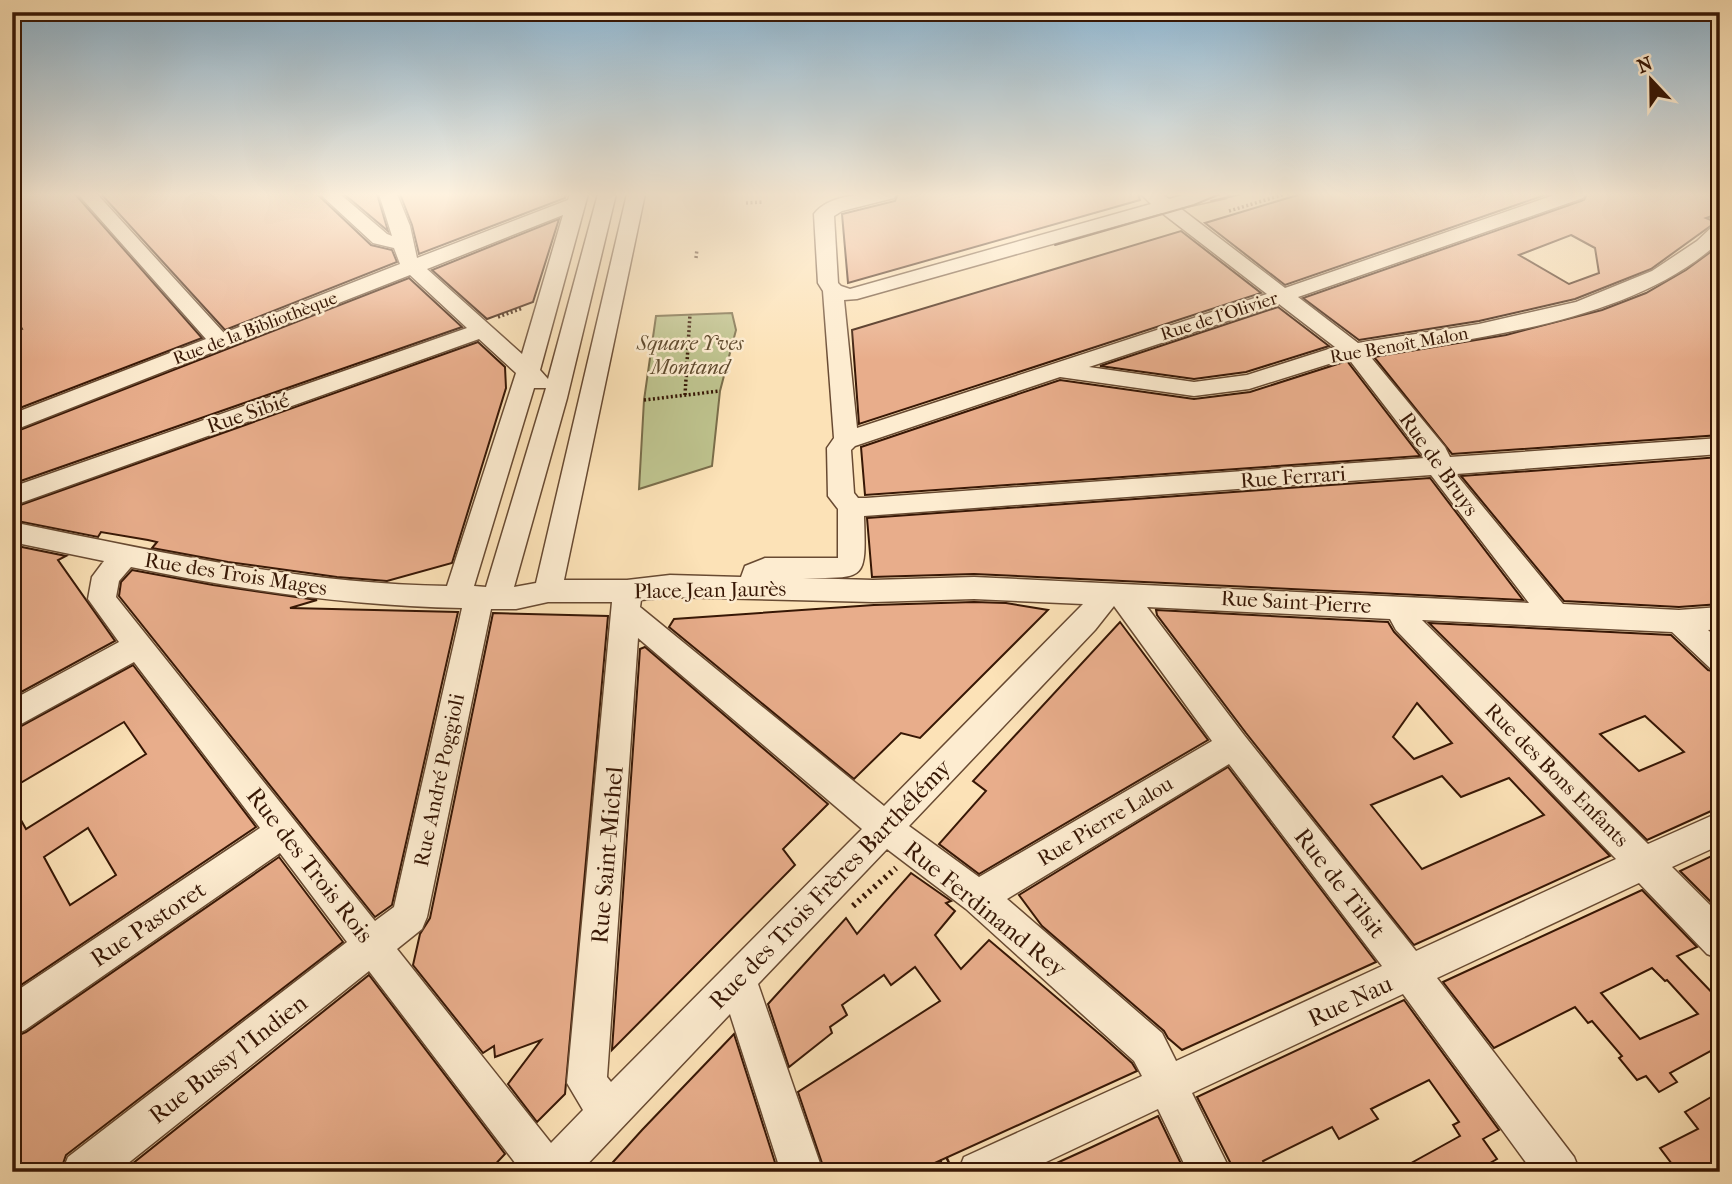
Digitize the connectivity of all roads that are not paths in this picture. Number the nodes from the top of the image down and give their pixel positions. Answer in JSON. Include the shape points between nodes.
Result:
{"nodes":[{"id":1,"x":137,"y":249,"type":"edge"},
{"id":2,"x":405,"y":249,"type":"edge"},
{"id":3,"x":453,"y":249,"type":"edge"},
{"id":4,"x":563,"y":249,"type":"edge"},
{"id":5,"x":593,"y":249,"type":"edge"},
{"id":6,"x":624,"y":249,"type":"edge"},
{"id":7,"x":826,"y":249,"type":"edge"},
{"id":8,"x":991,"y":249,"type":"edge"},
{"id":9,"x":1223,"y":249,"type":"edge"},
{"id":10,"x":1416,"y":249,"type":"edge"},
{"id":11,"x":1697,"y":249,"type":"edge"},
{"id":12,"x":412,"y":266,"type":"junction"},
{"id":13,"x":842,"y":293,"type":"junction"},
{"id":14,"x":1284,"y":295,"type":"junction"},
{"id":15,"x":489,"y":324,"type":"junction"},
{"id":16,"x":219,"y":341,"type":"junction"},
{"id":17,"x":1353,"y":350,"type":"junction"},
{"id":18,"x":527,"y":370,"type":"junction"},
{"id":19,"x":1058,"y":370,"type":"junction"},
{"id":20,"x":555,"y":398,"type":"junction"},
{"id":21,"x":12,"y":423,"type":"edge"},
{"id":22,"x":582,"y":437,"type":"junction"},
{"id":23,"x":853,"y":438,"type":"junction"},
{"id":24,"x":1720,"y":446,"type":"edge"},
{"id":25,"x":540,"y":449,"type":"junction"},
{"id":26,"x":505,"y":450,"type":"junction"},
{"id":27,"x":1443,"y":467,"type":"junction"},
{"id":28,"x":12,"y":497,"type":"edge"},
{"id":29,"x":859,"y":507,"type":"junction"},
{"id":30,"x":12,"y":532,"type":"edge"},
{"id":31,"x":125,"y":556,"type":"junction"},
{"id":32,"x":754,"y":588,"type":"junction"},
{"id":33,"x":548,"y":591,"type":"junction"},
{"id":34,"x":873,"y":591,"type":"joint"},
{"id":35,"x":1114,"y":594,"type":"junction"},
{"id":36,"x":474,"y":597,"type":"junction"},
{"id":37,"x":627,"y":601,"type":"junction"},
{"id":38,"x":1398,"y":607,"type":"junction"},
{"id":39,"x":1554,"y":614,"type":"junction"},
{"id":40,"x":1720,"y":618,"type":"edge"},
{"id":41,"x":1679,"y":621,"type":"junction"},
{"id":42,"x":139,"y":645,"type":"junction"},
{"id":43,"x":1720,"y":659,"type":"edge"},
{"id":44,"x":12,"y":716,"type":"edge"},
{"id":45,"x":1233,"y":745,"type":"junction"},
{"id":46,"x":884,"y":827,"type":"junction"},
{"id":47,"x":1720,"y":828,"type":"edge"},
{"id":48,"x":284,"y":831,"type":"junction"},
{"id":49,"x":1645,"y":863,"type":"junction"},
{"id":50,"x":978,"y":897,"type":"junction"},
{"id":51,"x":1720,"y":941,"type":"edge"},
{"id":52,"x":373,"y":946,"type":"junction"},
{"id":53,"x":1411,"y":972,"type":"junction"},
{"id":54,"x":738,"y":980,"type":"junction"},
{"id":55,"x":12,"y":1017,"type":"edge"},
{"id":56,"x":1168,"y":1084,"type":"junction"},
{"id":57,"x":609,"y":1113,"type":"junction"},
{"id":58,"x":83,"y":1172,"type":"edge"},
{"id":59,"x":550,"y":1172,"type":"edge"},
{"id":60,"x":802,"y":1172,"type":"edge"},
{"id":61,"x":979,"y":1172,"type":"edge"},
{"id":62,"x":1210,"y":1172,"type":"edge"},
{"id":63,"x":1559,"y":1172,"type":"edge"}],
"edges":[{"from":1,"to":16,"type":"street"},
{"from":2,"to":12,"type":"street"},
{"from":3,"to":12,"type":"street","name":"Rue de la Bibliothèque"},
{"from":4,"to":18,"type":"street"},
{"from":5,"to":20,"type":"street"},
{"from":6,"to":22,"type":"street"},
{"from":7,"to":13,"type":"street","via":[[828,283]]},
{"from":8,"to":13,"type":"street"},
{"from":9,"to":14,"type":"street","name":"Rue de Bruys"},
{"from":10,"to":14,"type":"street","name":"Rue de l'Olivier"},
{"from":11,"to":17,"type":"street","name":"Rue Benoît Malon","via":[[1658,275],[1583,307],[1479,331]]},
{"from":12,"to":15,"type":"street"},
{"from":12,"to":16,"type":"street","name":"Rue de la Bibliothèque"},
{"from":13,"to":23,"type":"street"},
{"from":14,"to":17,"type":"street","name":"Rue de Bruys"},
{"from":14,"to":19,"type":"street","name":"Rue de l'Olivier"},
{"from":15,"to":18,"type":"street"},
{"from":15,"to":28,"type":"street","name":"Rue Sibié"},
{"from":16,"to":21,"type":"street","name":"Rue de la Bibliothèque"},
{"from":17,"to":19,"type":"street","name":"Rue Benoît Malon","via":[[1249,382],[1194,388]]},
{"from":17,"to":27,"type":"street","name":"Rue de Bruys"},
{"from":18,"to":20,"type":"street"},
{"from":18,"to":26,"type":"street"},
{"from":19,"to":23,"type":"street","name":"Rue de l'Olivier"},
{"from":20,"to":22,"type":"street"},
{"from":20,"to":25,"type":"street"},
{"from":22,"to":25,"type":"street"},
{"from":22,"to":33,"type":"street"},
{"from":23,"to":29,"type":"street","via":[[839,448],[841,496]]},
{"from":24,"to":27,"type":"street","name":"Rue Ferrari"},
{"from":25,"to":26,"type":"street"},
{"from":25,"to":36,"type":"street"},
{"from":26,"to":36,"type":"street"},
{"from":27,"to":29,"type":"street","name":"Rue Ferrari"},
{"from":27,"to":39,"type":"street","name":"Rue de Bruys","via":[[1444,476]]},
{"from":29,"to":32,"type":"street","via":[[852,562],[846,568],[765,568],[755,573]]},
{"from":30,"to":31,"type":"street","name":"Rue des Trois Mages"},
{"from":31,"to":36,"type":"street","name":"Rue des Trois Mages","via":[[360,593]]},
{"from":31,"to":42,"type":"street","name":"Rue des Trois Rois","via":[[106,577],[102,599]]},
{"from":32,"to":34,"type":"street","name":"Place Jean Jaurès"},
{"from":32,"to":37,"type":"street","name":"Place Jean Jaurès","via":[[670,586]]},
{"from":33,"to":36,"type":"street","name":"Place Jean Jaurès","via":[[516,598]]},
{"from":33,"to":37,"type":"street","name":"Place Jean Jaurès"},
{"from":34,"to":35,"type":"street","name":"Rue Saint-Pierre","via":[[974,588]]},
{"from":35,"to":38,"type":"street","name":"Rue Saint-Pierre"},
{"from":35,"to":45,"type":"street","name":"Rue de Tilsit"},
{"from":35,"to":46,"type":"street","name":"Rue des Trois Frères Barthélémy"},
{"from":36,"to":52,"type":"street","name":"Rue André Poggioli","via":[[409,918]]},
{"from":37,"to":46,"type":"street","name":"Rue Ferdinand Rey"},
{"from":37,"to":57,"type":"street","name":"Rue Saint-Michel","via":[[587,1083]]},
{"from":38,"to":39,"type":"street","name":"Rue Saint-Pierre"},
{"from":38,"to":49,"type":"street","name":"Rue des Bons Enfants","via":[[1406,622]]},
{"from":39,"to":41,"type":"street","name":"Rue Saint-Pierre"},
{"from":40,"to":41,"type":"street","name":"Rue Saint-Pierre"},
{"from":41,"to":43,"type":"street"},
{"from":42,"to":44,"type":"street"},
{"from":42,"to":48,"type":"street","name":"Rue des Trois Rois"},
{"from":45,"to":50,"type":"street","name":"Rue Pierre Lalou"},
{"from":45,"to":53,"type":"street","name":"Rue de Tilsit"},
{"from":46,"to":50,"type":"street","name":"Rue Ferdinand Rey"},
{"from":46,"to":54,"type":"street","name":"Rue des Trois Frères Barthélémy"},
{"from":47,"to":49,"type":"street","name":"Rue Nau"},
{"from":48,"to":52,"type":"street","name":"Rue des Trois Rois"},
{"from":48,"to":55,"type":"street","name":"Rue Pastoret"},
{"from":49,"to":51,"type":"street","name":"Rue des Bons Enfants"},
{"from":49,"to":53,"type":"street","name":"Rue Nau"},
{"from":50,"to":56,"type":"street","name":"Rue Ferdinand Rey","via":[[1148,1047]]},
{"from":52,"to":58,"type":"street","name":"Rue Bussy l'Indien"},
{"from":52,"to":59,"type":"street","name":"Rue des Trois Rois"},
{"from":53,"to":56,"type":"street","name":"Rue Nau"},
{"from":53,"to":63,"type":"street","name":"Rue de Tilsit"},
{"from":54,"to":57,"type":"street","name":"Rue des Trois Frères Barthélémy"},
{"from":54,"to":60,"type":"street"},
{"from":56,"to":61,"type":"street","name":"Rue Nau"},
{"from":56,"to":62,"type":"street","name":"Rue Ferdinand Rey"},
{"from":57,"to":59,"type":"street","name":"Rue des Trois Frères Barthélémy"}]}
